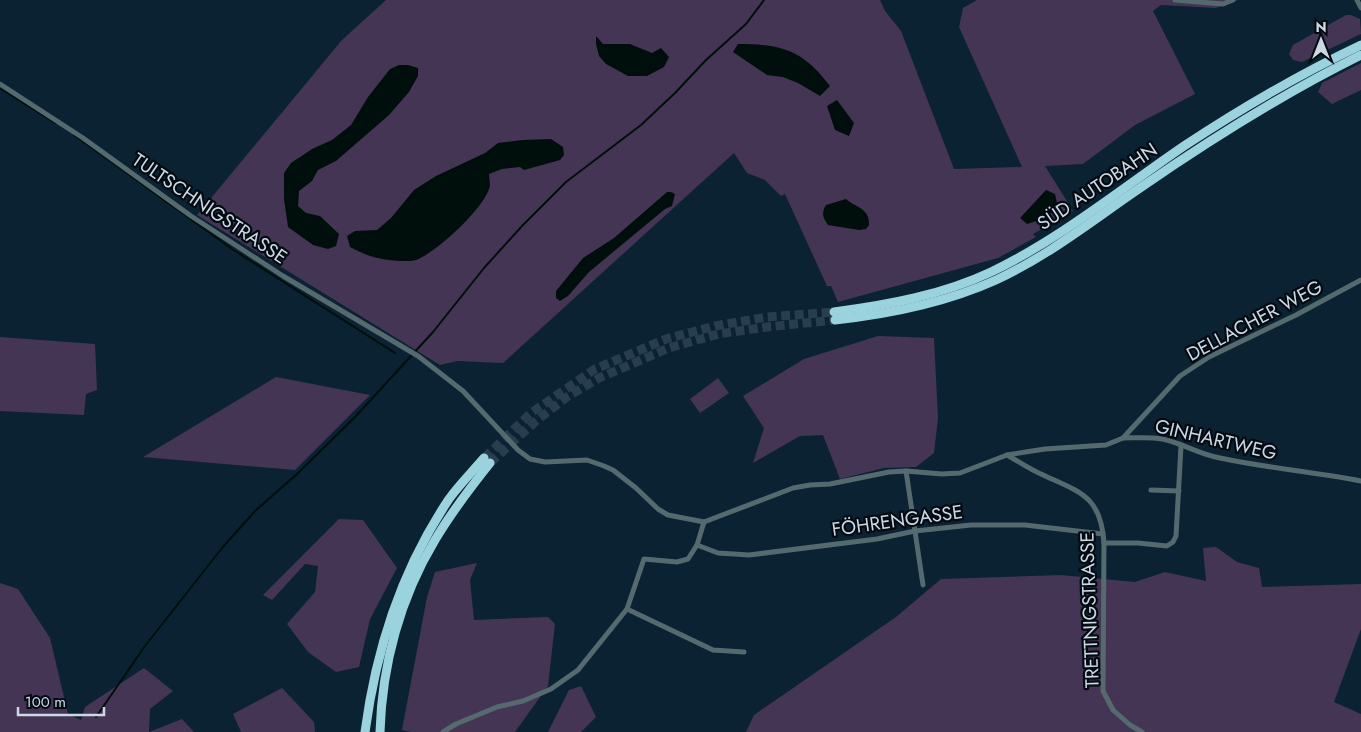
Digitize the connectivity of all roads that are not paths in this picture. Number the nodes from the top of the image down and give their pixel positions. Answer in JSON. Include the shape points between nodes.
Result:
{"nodes":[{"id":1,"x":1175,"y":0,"type":"edge"},
{"id":2,"x":1233,"y":0,"type":"edge"},
{"id":3,"x":1357,"y":0,"type":"edge"},
{"id":4,"x":1361,"y":8,"type":"edge"},
{"id":5,"x":1361,"y":45,"type":"edge"},
{"id":6,"x":1361,"y":55,"type":"edge"},
{"id":7,"x":0,"y":84,"type":"edge"},
{"id":8,"x":1361,"y":280,"type":"edge"},
{"id":9,"x":1123,"y":438,"type":"junction"},
{"id":10,"x":1181,"y":446,"type":"junction"},
{"id":11,"x":1007,"y":455,"type":"junction"},
{"id":12,"x":906,"y":471,"type":"junction"},
{"id":13,"x":1361,"y":482,"type":"edge"},
{"id":14,"x":1151,"y":490,"type":"dead end"},
{"id":15,"x":1179,"y":491,"type":"junction"},
{"id":16,"x":704,"y":522,"type":"junction"},
{"id":17,"x":915,"y":531,"type":"junction"},
{"id":18,"x":1103,"y":534,"type":"junction"},
{"id":19,"x":1104,"y":543,"type":"junction"},
{"id":20,"x":697,"y":545,"type":"junction"},
{"id":21,"x":923,"y":585,"type":"dead end"},
{"id":22,"x":627,"y":609,"type":"junction"},
{"id":23,"x":744,"y":652,"type":"dead end"},
{"id":24,"x":365,"y":732,"type":"edge"},
{"id":25,"x":380,"y":732,"type":"edge"},
{"id":26,"x":443,"y":732,"type":"edge"},
{"id":27,"x":1142,"y":732,"type":"edge"}],
"edges":[{"from":1,"to":2,"type":"street","via":[[1223,4]]},
{"from":3,"to":4,"type":"street"},
{"from":5,"to":6,"type":"highway","name":"SÜD AUTOBAHN","via":[[1239,112],[1026,254],[954,286],[835,316],[868,317],[928,304],[998,279],[1064,241],[1242,121]]},
{"from":7,"to":16,"type":"street","name":"TULTSCHNIGSTRASSE","via":[[258,260],[418,356],[463,391],[530,459],[545,462],[587,460],[604,466],[664,513]]},
{"from":8,"to":9,"type":"street","name":"DELLACHER WEG","via":[[1201,362],[1180,376]]},
{"from":9,"to":10,"type":"street","name":"GINHARTWEG","via":[[1165,440]]},
{"from":9,"to":11,"type":"street","name":"DELLACHER WEG","via":[[1098,446]]},
{"from":10,"to":13,"type":"street","name":"GINHARTWEG","via":[[1211,456],[1266,467]]},
{"from":10,"to":15,"type":"street"},
{"from":11,"to":12,"type":"street","via":[[960,473]]},
{"from":11,"to":18,"type":"street","name":"TRETTNIGSTRASSE","via":[[1082,493],[1098,514]]},
{"from":12,"to":16,"type":"street","via":[[792,488]]},
{"from":12,"to":17,"type":"street"},
{"from":14,"to":15,"type":"street"},
{"from":15,"to":19,"type":"street","via":[[1176,536],[1170,544]]},
{"from":16,"to":20,"type":"street"},
{"from":17,"to":18,"type":"street","name":"FÖHRENGASSE","via":[[985,524]]},
{"from":17,"to":20,"type":"street","name":"FÖHRENGASSE","via":[[749,555],[718,553]]},
{"from":17,"to":21,"type":"street"},
{"from":18,"to":19,"type":"street","name":"TRETTNIGSTRASSE"},
{"from":19,"to":27,"type":"street","name":"TRETTNIGSTRASSE","via":[[1104,691],[1113,710]]},
{"from":20,"to":22,"type":"street","via":[[688,559],[677,562],[644,559]]},
{"from":22,"to":23,"type":"street","via":[[713,650]]},
{"from":22,"to":26,"type":"street","via":[[578,670],[551,689],[523,701],[497,707]]},
{"from":24,"to":25,"type":"highway","via":[[380,654],[406,578],[450,498],[487,461],[434,541],[406,602],[390,654]]}]}
